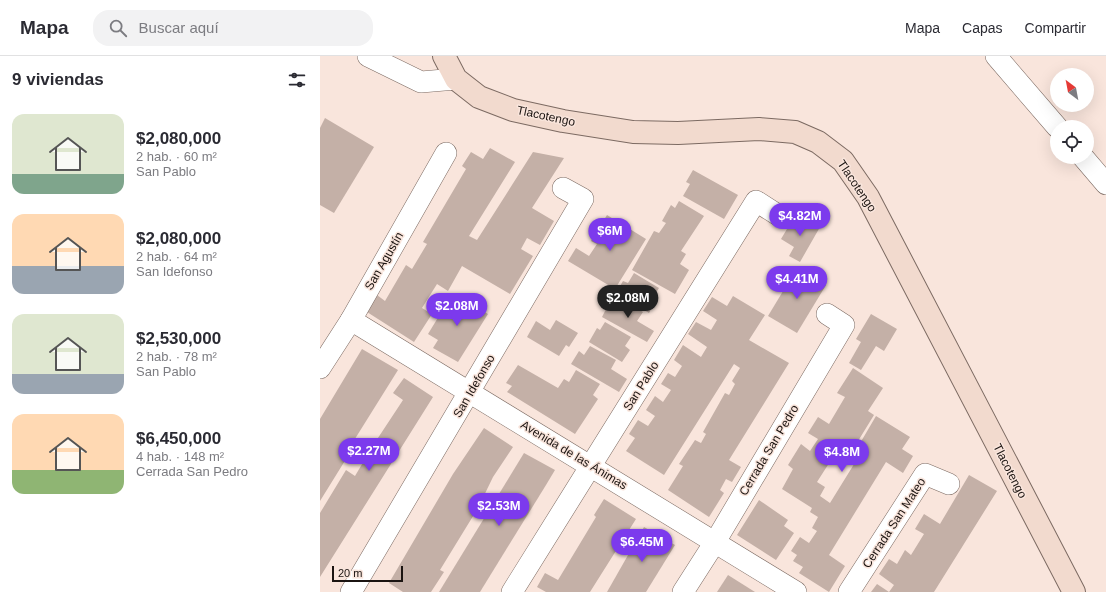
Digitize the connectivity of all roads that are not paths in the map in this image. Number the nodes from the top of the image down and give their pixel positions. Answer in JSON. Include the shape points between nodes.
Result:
{"nodes":[{"id":1,"x":368,"y":56,"type":"edge"},
{"id":2,"x":444,"y":56,"type":"edge"},
{"id":3,"x":996,"y":56,"type":"edge"},
{"id":4,"x":456,"y":79,"type":"junction"},
{"id":5,"x":1051,"y":120,"type":"edge"},
{"id":6,"x":446,"y":153,"type":"dead end"},
{"id":7,"x":1089,"y":164,"type":"edge"},
{"id":8,"x":1106,"y":184,"type":"edge"},
{"id":9,"x":563,"y":188,"type":"dead end"},
{"id":10,"x":778,"y":215,"type":"dead end"},
{"id":11,"x":827,"y":314,"type":"dead end"},
{"id":12,"x":351,"y":320,"type":"junction"},
{"id":13,"x":320,"y":368,"type":"edge"},
{"id":14,"x":470,"y":393,"type":"junction"},
{"id":15,"x":592,"y":465,"type":"junction"},
{"id":16,"x":949,"y":484,"type":"dead end"},
{"id":17,"x":714,"y":542,"type":"junction"},
{"id":18,"x":351,"y":592,"type":"edge"},
{"id":19,"x":512,"y":592,"type":"edge"},
{"id":20,"x":683,"y":592,"type":"edge"},
{"id":21,"x":796,"y":592,"type":"edge"},
{"id":22,"x":849,"y":592,"type":"edge"},
{"id":23,"x":1074,"y":592,"type":"edge"}],
"edges":[{"from":1,"to":4,"type":"street","via":[[422,82]]},
{"from":2,"to":4,"type":"street","name":"Tlacotengo"},
{"from":3,"to":5,"type":"street"},
{"from":4,"to":23,"type":"street","name":"Tlacotengo","via":[[478,97],[513,110],[563,121],[633,132],[678,133],[758,129],[795,132],[818,142],[843,161],[868,197]]},
{"from":6,"to":12,"type":"street","name":"San Agustín"},
{"from":7,"to":8,"type":"street"},
{"from":9,"to":14,"type":"street","name":"San Idefonso","via":[[583,199]]},
{"from":10,"to":15,"type":"street","name":"San Pablo","via":[[756,202]]},
{"from":11,"to":17,"type":"street","name":"Cerrada San Pedro","via":[[844,325]]},
{"from":12,"to":13,"type":"street","name":"San Agustín"},
{"from":12,"to":14,"type":"street","name":"Avenida de las Ánimas"},
{"from":14,"to":15,"type":"street","name":"Avenida de las Ánimas"},
{"from":14,"to":18,"type":"street","name":"San Idefonso"},
{"from":15,"to":17,"type":"street","name":"Avenida de las Ánimas"},
{"from":15,"to":19,"type":"street","name":"San Pablo"},
{"from":16,"to":22,"type":"street","name":"Cerrada San Mateo","via":[[925,474]]},
{"from":17,"to":20,"type":"street","name":"Cerrada San Pedro"},
{"from":17,"to":21,"type":"street","name":"Avenida de las Ánimas"}]}
